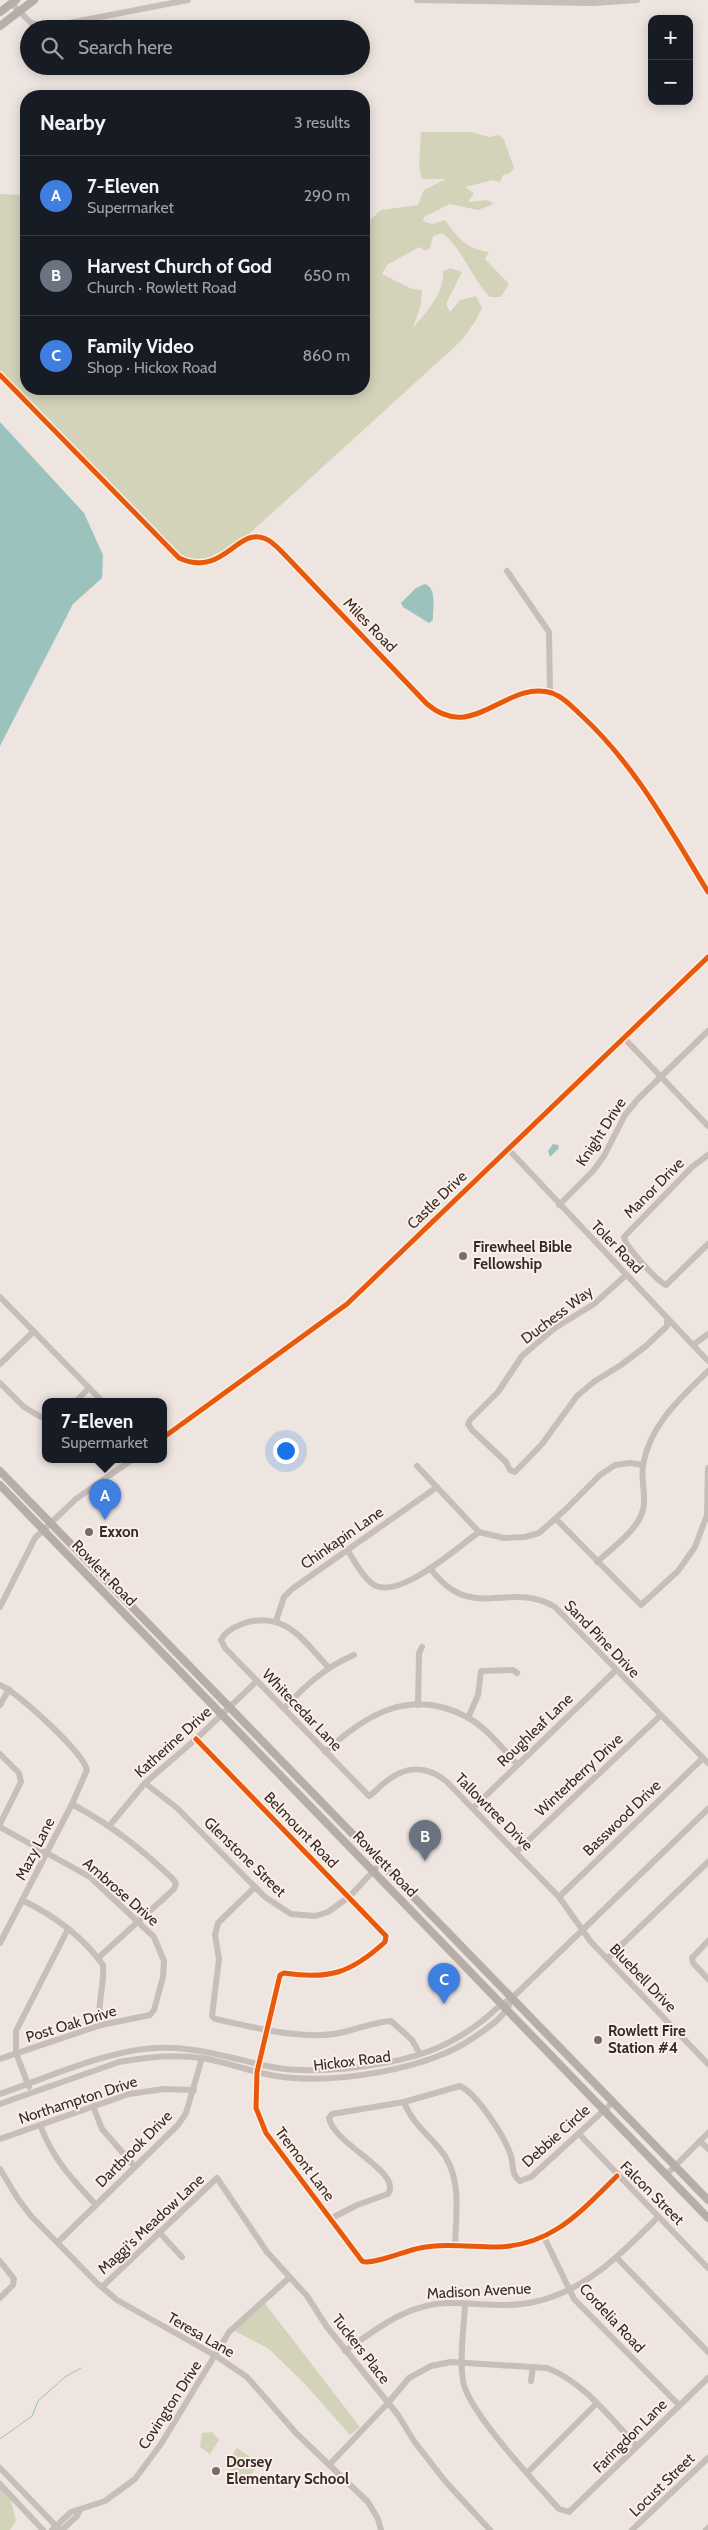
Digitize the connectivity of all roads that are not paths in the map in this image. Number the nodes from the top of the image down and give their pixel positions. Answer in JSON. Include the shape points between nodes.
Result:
{"nodes":[{"id":1,"x":34,"y":0,"type":"edge"},
{"id":2,"x":188,"y":0,"type":"edge"},
{"id":3,"x":417,"y":0,"type":"edge"},
{"id":4,"x":637,"y":0,"type":"edge"},
{"id":5,"x":13,"y":2,"type":"edge"},
{"id":6,"x":0,"y":12,"type":"edge"},
{"id":7,"x":18,"y":12,"type":"junction"},
{"id":8,"x":28,"y":20,"type":"edge"},
{"id":9,"x":86,"y":20,"type":"edge"},
{"id":10,"x":0,"y":26,"type":"edge"},
{"id":11,"x":0,"y":375,"type":"edge"},
{"id":12,"x":507,"y":570,"type":"dead end"},
{"id":13,"x":550,"y":693,"type":"junction"},
{"id":14,"x":708,"y":892,"type":"edge"},
{"id":15,"x":708,"y":957,"type":"edge"},
{"id":16,"x":708,"y":1031,"type":"edge"},
{"id":17,"x":624,"y":1038,"type":"junction"},
{"id":18,"x":662,"y":1077,"type":"junction"},
{"id":19,"x":708,"y":1126,"type":"edge"},
{"id":20,"x":508,"y":1149,"type":"junction"},
{"id":21,"x":708,"y":1155,"type":"edge"},
{"id":22,"x":559,"y":1205,"type":"junction"},
{"id":23,"x":708,"y":1244,"type":"edge"},
{"id":24,"x":626,"y":1275,"type":"junction"},
{"id":25,"x":0,"y":1297,"type":"edge"},
{"id":26,"x":667,"y":1318,"type":"junction"},
{"id":27,"x":34,"y":1331,"type":"junction"},
{"id":28,"x":708,"y":1334,"type":"edge"},
{"id":29,"x":693,"y":1345,"type":"junction"},
{"id":30,"x":708,"y":1361,"type":"edge"},
{"id":31,"x":0,"y":1364,"type":"edge"},
{"id":32,"x":708,"y":1371,"type":"edge"},
{"id":33,"x":0,"y":1383,"type":"edge"},
{"id":34,"x":89,"y":1388,"type":"junction"},
{"id":35,"x":79,"y":1398,"type":"edge"},
{"id":36,"x":99,"y":1398,"type":"edge"},
{"id":37,"x":42,"y":1418,"type":"edge"},
{"id":38,"x":167,"y":1435,"type":"edge"},
{"id":39,"x":127,"y":1463,"type":"edge"},
{"id":40,"x":643,"y":1465,"type":"junction"},
{"id":41,"x":417,"y":1466,"type":"dead end"},
{"id":42,"x":708,"y":1468,"type":"edge"},
{"id":43,"x":0,"y":1471,"type":"edge"},
{"id":44,"x":0,"y":1485,"type":"edge"},
{"id":45,"x":437,"y":1487,"type":"junction"},
{"id":46,"x":707,"y":1515,"type":"edge"},
{"id":47,"x":556,"y":1519,"type":"junction"},
{"id":48,"x":47,"y":1526,"type":"junction"},
{"id":49,"x":479,"y":1532,"type":"junction"},
{"id":50,"x":347,"y":1550,"type":"junction"},
{"id":51,"x":598,"y":1562,"type":"junction"},
{"id":52,"x":430,"y":1568,"type":"junction"},
{"id":53,"x":3,"y":1593,"type":"edge"},
{"id":54,"x":0,"y":1608,"type":"edge"},
{"id":55,"x":276,"y":1621,"type":"junction"},
{"id":56,"x":160,"y":1636,"type":"junction"},
{"id":57,"x":152,"y":1644,"type":"junction"},
{"id":58,"x":422,"y":1647,"type":"dead end"},
{"id":59,"x":354,"y":1655,"type":"dead end"},
{"id":60,"x":328,"y":1667,"type":"junction"},
{"id":61,"x":615,"y":1671,"type":"junction"},
{"id":62,"x":517,"y":1673,"type":"dead end"},
{"id":63,"x":257,"y":1681,"type":"junction"},
{"id":64,"x":0,"y":1684,"type":"edge"},
{"id":65,"x":9,"y":1689,"type":"junction"},
{"id":66,"x":0,"y":1705,"type":"edge"},
{"id":67,"x":418,"y":1705,"type":"junction"},
{"id":68,"x":230,"y":1707,"type":"junction"},
{"id":69,"x":284,"y":1708,"type":"junction"},
{"id":70,"x":222,"y":1714,"type":"junction"},
{"id":71,"x":660,"y":1716,"type":"junction"},
{"id":72,"x":468,"y":1718,"type":"junction"},
{"id":73,"x":196,"y":1739,"type":"junction"},
{"id":74,"x":325,"y":1752,"type":"junction"},
{"id":75,"x":0,"y":1754,"type":"edge"},
{"id":76,"x":706,"y":1761,"type":"edge"},
{"id":77,"x":517,"y":1764,"type":"junction"},
{"id":78,"x":145,"y":1783,"type":"junction"},
{"id":79,"x":369,"y":1796,"type":"joint"},
{"id":80,"x":72,"y":1804,"type":"junction"},
{"id":81,"x":473,"y":1808,"type":"junction"},
{"id":82,"x":708,"y":1809,"type":"edge"},
{"id":83,"x":0,"y":1825,"type":"edge"},
{"id":84,"x":110,"y":1825,"type":"junction"},
{"id":85,"x":47,"y":1852,"type":"junction"},
{"id":86,"x":516,"y":1852,"type":"junction"},
{"id":87,"x":708,"y":1862,"type":"edge"},
{"id":88,"x":381,"y":1863,"type":"junction"},
{"id":89,"x":373,"y":1872,"type":"junction"},
{"id":90,"x":255,"y":1887,"type":"junction"},
{"id":91,"x":349,"y":1897,"type":"junction"},
{"id":92,"x":559,"y":1897,"type":"junction"},
{"id":93,"x":22,"y":1900,"type":"junction"},
{"id":94,"x":139,"y":1922,"type":"junction"},
{"id":95,"x":68,"y":1929,"type":"junction"},
{"id":96,"x":582,"y":1930,"type":"junction"},
{"id":97,"x":708,"y":1940,"type":"edge"},
{"id":98,"x":0,"y":1943,"type":"edge"},
{"id":99,"x":98,"y":1958,"type":"junction"},
{"id":100,"x":608,"y":1958,"type":"junction"},
{"id":101,"x":277,"y":1979,"type":"joint"},
{"id":102,"x":708,"y":1979,"type":"edge"},
{"id":103,"x":512,"y":1998,"type":"junction"},
{"id":104,"x":501,"y":2004,"type":"junction"},
{"id":105,"x":508,"y":2010,"type":"junction"},
{"id":106,"x":150,"y":2015,"type":"joint"},
{"id":107,"x":101,"y":2025,"type":"junction"},
{"id":108,"x":266,"y":2030,"type":"junction"},
{"id":109,"x":462,"y":2035,"type":"junction"},
{"id":110,"x":466,"y":2042,"type":"junction"},
{"id":111,"x":16,"y":2053,"type":"junction"},
{"id":112,"x":420,"y":2054,"type":"junction"},
{"id":113,"x":202,"y":2058,"type":"junction"},
{"id":114,"x":0,"y":2060,"type":"edge"},
{"id":115,"x":259,"y":2064,"type":"junction"},
{"id":116,"x":708,"y":2064,"type":"edge"},
{"id":117,"x":257,"y":2072,"type":"junction"},
{"id":118,"x":28,"y":2084,"type":"junction"},
{"id":119,"x":194,"y":2090,"type":"junction"},
{"id":120,"x":31,"y":2093,"type":"junction"},
{"id":121,"x":0,"y":2094,"type":"edge"},
{"id":122,"x":404,"y":2102,"type":"junction"},
{"id":123,"x":612,"y":2103,"type":"junction"},
{"id":124,"x":0,"y":2104,"type":"edge"},
{"id":125,"x":92,"y":2106,"type":"junction"},
{"id":126,"x":604,"y":2109,"type":"junction"},
{"id":127,"x":40,"y":2124,"type":"junction"},
{"id":128,"x":708,"y":2133,"type":"edge"},
{"id":129,"x":579,"y":2134,"type":"junction"},
{"id":130,"x":0,"y":2139,"type":"edge"},
{"id":131,"x":700,"y":2141,"type":"junction"},
{"id":132,"x":708,"y":2149,"type":"edge"},
{"id":133,"x":675,"y":2166,"type":"junction"},
{"id":134,"x":135,"y":2167,"type":"junction"},
{"id":135,"x":0,"y":2169,"type":"edge"},
{"id":136,"x":667,"y":2174,"type":"junction"},
{"id":137,"x":617,"y":2176,"type":"junction"},
{"id":138,"x":218,"y":2178,"type":"joint"},
{"id":139,"x":708,"y":2200,"type":"edge"},
{"id":140,"x":96,"y":2205,"type":"junction"},
{"id":141,"x":658,"y":2217,"type":"junction"},
{"id":142,"x":708,"y":2218,"type":"edge"},
{"id":143,"x":330,"y":2219,"type":"junction"},
{"id":144,"x":159,"y":2232,"type":"junction"},
{"id":145,"x":544,"y":2237,"type":"junction"},
{"id":146,"x":58,"y":2242,"type":"junction"},
{"id":147,"x":455,"y":2245,"type":"junction"},
{"id":148,"x":182,"y":2257,"type":"dead end"},
{"id":149,"x":617,"y":2258,"type":"junction"},
{"id":150,"x":0,"y":2261,"type":"edge"},
{"id":151,"x":708,"y":2268,"type":"edge"},
{"id":152,"x":289,"y":2278,"type":"junction"},
{"id":153,"x":102,"y":2287,"type":"junction"},
{"id":154,"x":568,"y":2289,"type":"junction"},
{"id":155,"x":0,"y":2298,"type":"edge"},
{"id":156,"x":465,"y":2304,"type":"junction"},
{"id":157,"x":345,"y":2351,"type":"junction"},
{"id":158,"x":708,"y":2352,"type":"edge"},
{"id":159,"x":216,"y":2356,"type":"junction"},
{"id":160,"x":462,"y":2363,"type":"junction"},
{"id":161,"x":533,"y":2367,"type":"junction"},
{"id":162,"x":708,"y":2378,"type":"edge"},
{"id":163,"x":531,"y":2381,"type":"dead end"},
{"id":164,"x":388,"y":2403,"type":"junction"},
{"id":165,"x":596,"y":2404,"type":"junction"},
{"id":166,"x":679,"y":2405,"type":"junction"},
{"id":167,"x":637,"y":2446,"type":"junction"},
{"id":168,"x":708,"y":2458,"type":"edge"},
{"id":169,"x":329,"y":2465,"type":"junction"},
{"id":170,"x":0,"y":2468,"type":"edge"},
{"id":171,"x":527,"y":2473,"type":"junction"},
{"id":172,"x":0,"y":2484,"type":"edge"},
{"id":173,"x":57,"y":2529,"type":"edge"},
{"id":174,"x":43,"y":2530,"type":"edge"},
{"id":175,"x":381,"y":2530,"type":"edge"},
{"id":176,"x":490,"y":2530,"type":"edge"},
{"id":177,"x":632,"y":2530,"type":"edge"}],
"edges":[{"from":1,"to":7,"type":"main road"},
{"from":2,"to":9,"type":"street"},
{"from":3,"to":4,"type":"street","via":[[593,3]]},
{"from":5,"to":6,"type":"main road"},
{"from":5,"to":7,"type":"street"},
{"from":7,"to":8,"type":"street"},
{"from":7,"to":10,"type":"main road"},
{"from":11,"to":13,"type":"street","name":"Miles Road","via":[[179,558],[193,563],[209,563],[247,539],[266,539],[439,713],[468,717],[524,695]]},
{"from":12,"to":13,"type":"street","via":[[549,632]]},
{"from":13,"to":14,"type":"street","via":[[577,711],[625,761]]},
{"from":15,"to":17,"type":"street","name":"Castle Drive"},
{"from":16,"to":18,"type":"street","name":"Knight Drive"},
{"from":17,"to":18,"type":"street"},
{"from":17,"to":20,"type":"street","name":"Castle Drive"},
{"from":18,"to":19,"type":"street"},
{"from":18,"to":22,"type":"street","name":"Knight Drive","via":[[625,1115],[593,1172]]},
{"from":20,"to":22,"type":"street","name":"Toler Road"},
{"from":20,"to":38,"type":"street","name":"Castle Drive","via":[[346,1304]]},
{"from":21,"to":23,"type":"street","name":"Manor Drive","via":[[692,1167],[624,1237],[631,1251],[666,1285]]},
{"from":22,"to":24,"type":"street","name":"Toler Road"},
{"from":24,"to":26,"type":"street","name":"Toler Road"},
{"from":24,"to":26,"type":"street","name":"Duchess Way","via":[[594,1304],[555,1328],[522,1356],[498,1392],[468,1424],[512,1472],[542,1444],[577,1396],[646,1346],[667,1326]]},
{"from":25,"to":27,"type":"street"},
{"from":26,"to":29,"type":"street","name":"Toler Road"},
{"from":27,"to":31,"type":"street"},
{"from":27,"to":34,"type":"street"},
{"from":28,"to":29,"type":"street"},
{"from":29,"to":30,"type":"street","name":"Toler Road"},
{"from":32,"to":40,"type":"street","via":[[667,1412],[654,1434]]},
{"from":33,"to":37,"type":"street","via":[[24,1407]]},
{"from":34,"to":35,"type":"street"},
{"from":34,"to":36,"type":"street"},
{"from":39,"to":48,"type":"street","via":[[88,1489]]},
{"from":40,"to":47,"type":"street","via":[[622,1463],[608,1469]]},
{"from":40,"to":51,"type":"street","via":[[645,1492],[640,1518]]},
{"from":41,"to":45,"type":"street"},
{"from":42,"to":46,"type":"street"},
{"from":43,"to":48,"type":"main road"},
{"from":44,"to":48,"type":"main road"},
{"from":45,"to":49,"type":"street"},
{"from":45,"to":50,"type":"street","name":"Chinkapin Lane"},
{"from":46,"to":51,"type":"street","via":[[688,1559],[641,1604]]},
{"from":47,"to":49,"type":"street","via":[[539,1533],[525,1537],[498,1538]]},
{"from":47,"to":51,"type":"street"},
{"from":48,"to":53,"type":"street","via":[[35,1538]]},
{"from":48,"to":56,"type":"main road","name":"Rowlett Road"},
{"from":48,"to":57,"type":"main road","name":"Rowlett Road"},
{"from":49,"to":52,"type":"street"},
{"from":50,"to":52,"type":"street","via":[[369,1581],[378,1587],[401,1585]]},
{"from":50,"to":55,"type":"street","name":"Chinkapin Lane","via":[[288,1592]]},
{"from":52,"to":61,"type":"street","name":"Sand Pine Drive","via":[[445,1585],[463,1596],[547,1602]]},
{"from":53,"to":54,"type":"street"},
{"from":55,"to":60,"type":"street","via":[[298,1634]]},
{"from":55,"to":63,"type":"street","name":"Whitecedar Lane","via":[[248,1622],[229,1631],[221,1640]]},
{"from":56,"to":57,"type":"main road"},
{"from":56,"to":68,"type":"main road","name":"Rowlett Road"},
{"from":57,"to":70,"type":"main road","name":"Rowlett Road"},
{"from":58,"to":67,"type":"street","via":[[418,1660]]},
{"from":59,"to":60,"type":"street"},
{"from":60,"to":69,"type":"street"},
{"from":61,"to":71,"type":"street","name":"Sand Pine Drive"},
{"from":61,"to":77,"type":"street","name":"Roughleaf Lane"},
{"from":62,"to":72,"type":"street","via":[[513,1670],[481,1671],[478,1694]]},
{"from":63,"to":68,"type":"street","name":"Katherine Drive"},
{"from":63,"to":69,"type":"street","name":"Whitecedar Lane"},
{"from":64,"to":65,"type":"street"},
{"from":65,"to":66,"type":"street"},
{"from":65,"to":80,"type":"street","name":"Mazy Lane","via":[[85,1764],[86,1775]]},
{"from":67,"to":72,"type":"street","via":[[441,1708]]},
{"from":67,"to":74,"type":"street","via":[[399,1706],[375,1714],[351,1729]]},
{"from":68,"to":70,"type":"street","name":"Katherine Drive"},
{"from":68,"to":88,"type":"main road","name":"Rowlett Road"},
{"from":69,"to":74,"type":"street","name":"Whitecedar Lane"},
{"from":70,"to":73,"type":"street","name":"Katherine Drive"},
{"from":70,"to":89,"type":"main road","name":"Rowlett Road"},
{"from":71,"to":76,"type":"street","name":"Sand Pine Drive"},
{"from":71,"to":86,"type":"street","name":"Winterberry Drive"},
{"from":72,"to":77,"type":"street"},
{"from":73,"to":78,"type":"street","name":"Katherine Drive"},
{"from":73,"to":91,"type":"street","name":"Belmount Road"},
{"from":74,"to":79,"type":"street","name":"Whitecedar Lane"},
{"from":75,"to":83,"type":"street","via":[[19,1773],[22,1782]]},
{"from":76,"to":92,"type":"street","name":"Basswood Drive"},
{"from":77,"to":81,"type":"street","name":"Roughleaf Lane"},
{"from":78,"to":84,"type":"street","name":"Katherine Drive"},
{"from":78,"to":90,"type":"street","name":"Glenstone Street","via":[[177,1808]]},
{"from":79,"to":81,"type":"street","name":"Tallowtree Drive","via":[[394,1775],[422,1768],[440,1776]]},
{"from":80,"to":84,"type":"street"},
{"from":80,"to":85,"type":"street","name":"Mazy Lane"},
{"from":81,"to":86,"type":"street","name":"Tallowtree Drive"},
{"from":82,"to":96,"type":"street","name":"Hickox Road"},
{"from":83,"to":85,"type":"street","name":"Ambrose Drive"},
{"from":84,"to":94,"type":"street","via":[[133,1842],[176,1884]]},
{"from":85,"to":93,"type":"street","name":"Mazy Lane"},
{"from":85,"to":94,"type":"street","name":"Ambrose Drive","via":[[90,1877]]},
{"from":86,"to":92,"type":"street","name":"Tallowtree Drive"},
{"from":87,"to":100,"type":"street"},
{"from":88,"to":89,"type":"street","name":"Glenstone Street"},
{"from":88,"to":103,"type":"main road","name":"Rowlett Road"},
{"from":89,"to":91,"type":"street","name":"Glenstone Street"},
{"from":89,"to":104,"type":"main road","name":"Rowlett Road"},
{"from":90,"to":91,"type":"street","name":"Glenstone Street","via":[[276,1906],[300,1916],[328,1912]]},
{"from":90,"to":108,"type":"street","via":[[216,1928],[219,1959],[212,2011],[216,2019]]},
{"from":91,"to":101,"type":"street","name":"Belmount Road","via":[[386,1936],[385,1942],[363,1962],[342,1972],[315,1977],[284,1973]]},
{"from":92,"to":96,"type":"street","name":"Tallowtree Drive"},
{"from":93,"to":95,"type":"street"},
{"from":93,"to":98,"type":"street","name":"Mazy Lane"},
{"from":94,"to":99,"type":"street"},
{"from":94,"to":106,"type":"street","name":"Ambrose Drive","via":[[154,1937],[164,1961],[163,1977]]},
{"from":95,"to":99,"type":"street"},
{"from":95,"to":111,"type":"street","via":[[18,2024],[14,2037]]},
{"from":96,"to":100,"type":"street","name":"Bluebell Drive"},
{"from":96,"to":103,"type":"street","name":"Hickox Road"},
{"from":97,"to":102,"type":"street","via":[[692,1958]]},
{"from":99,"to":107,"type":"street","via":[[104,1972],[98,2006]]},
{"from":100,"to":116,"type":"street","name":"Bluebell Drive"},
{"from":101,"to":108,"type":"street","name":"Tremont Lane"},
{"from":103,"to":104,"type":"street","name":"Hickox Road"},
{"from":103,"to":105,"type":"street","name":"Hickox Road"},
{"from":103,"to":123,"type":"main road","name":"Rowlett Road"},
{"from":104,"to":105,"type":"main road","name":"Rowlett Road"},
{"from":104,"to":109,"type":"street","name":"Hickox Road"},
{"from":105,"to":110,"type":"street","name":"Hickox Road"},
{"from":105,"to":126,"type":"main road","name":"Rowlett Road"},
{"from":106,"to":107,"type":"street","name":"Post Oak Drive"},
{"from":107,"to":111,"type":"street","name":"Post Oak Drive"},
{"from":108,"to":112,"type":"street","via":[[335,2034],[391,2021],[412,2040]]},
{"from":108,"to":115,"type":"street","name":"Tremont Lane"},
{"from":109,"to":110,"type":"street"},
{"from":109,"to":112,"type":"street","name":"Hickox Road"},
{"from":110,"to":117,"type":"street","name":"Hickox Road","via":[[431,2059],[396,2068],[326,2078],[294,2078]]},
{"from":111,"to":114,"type":"street","name":"Post Oak Drive"},
{"from":111,"to":118,"type":"street"},
{"from":112,"to":115,"type":"street","name":"Hickox Road","via":[[400,2060],[318,2070],[293,2070]]},
{"from":113,"to":117,"type":"street","name":"Hickox Road"},
{"from":113,"to":119,"type":"street","name":"Dartbrook Drive"},
{"from":113,"to":120,"type":"street","name":"Hickox Road","via":[[171,2056],[119,2062]]},
{"from":115,"to":117,"type":"street","name":"Tremont Lane"},
{"from":115,"to":118,"type":"street","name":"Hickox Road","via":[[204,2050],[154,2048],[117,2054]]},
{"from":117,"to":143,"type":"street","name":"Tremont Lane","via":[[255,2096],[260,2122]]},
{"from":118,"to":120,"type":"street"},
{"from":118,"to":121,"type":"street","name":"Hickox Road"},
{"from":119,"to":125,"type":"street","name":"Northampton Drive","via":[[145,2091]]},
{"from":119,"to":134,"type":"street","name":"Dartbrook Drive","via":[[178,2125]]},
{"from":120,"to":124,"type":"street","name":"Hickox Road"},
{"from":122,"to":129,"type":"street","name":"Debbie Circle","via":[[460,2086],[465,2089],[501,2134],[516,2178],[520,2181],[531,2178]]},
{"from":122,"to":143,"type":"street","via":[[332,2114],[329,2118],[344,2141],[371,2161],[392,2186],[388,2194]]},
{"from":122,"to":147,"type":"street","via":[[408,2113],[440,2148],[453,2171],[457,2189]]},
{"from":123,"to":126,"type":"street","name":"Debbie Circle"},
{"from":123,"to":133,"type":"main road","name":"Rowlett Road"},
{"from":125,"to":127,"type":"street","name":"Northampton Drive"},
{"from":125,"to":134,"type":"street","via":[[102,2129]]},
{"from":126,"to":129,"type":"street","name":"Debbie Circle"},
{"from":126,"to":136,"type":"main road","name":"Rowlett Road"},
{"from":127,"to":130,"type":"street","name":"Northampton Drive"},
{"from":127,"to":140,"type":"street","via":[[62,2168]]},
{"from":128,"to":131,"type":"street"},
{"from":129,"to":137,"type":"street","name":"Falcon Street"},
{"from":131,"to":132,"type":"street"},
{"from":131,"to":133,"type":"street"},
{"from":133,"to":136,"type":"street"},
{"from":133,"to":139,"type":"main road","name":"Rowlett Road"},
{"from":134,"to":140,"type":"street","name":"Dartbrook Drive"},
{"from":135,"to":146,"type":"street","name":"Teresa Lane","via":[[22,2205]]},
{"from":136,"to":142,"type":"main road","name":"Rowlett Road"},
{"from":137,"to":141,"type":"street","name":"Falcon Street"},
{"from":137,"to":145,"type":"street","via":[[569,2222]]},
{"from":138,"to":144,"type":"street","name":"Maggi's Meadow Lane"},
{"from":138,"to":152,"type":"street","name":"Tuckers Place","via":[[267,2252]]},
{"from":140,"to":146,"type":"street","name":"Dartbrook Drive"},
{"from":141,"to":149,"type":"street","name":"Madison Avenue"},
{"from":141,"to":151,"type":"street","name":"Falcon Street"},
{"from":143,"to":147,"type":"street","name":"Tremont Lane","via":[[362,2261],[370,2263],[413,2249]]},
{"from":144,"to":148,"type":"street"},
{"from":144,"to":153,"type":"street","name":"Maggi's Meadow Lane"},
{"from":145,"to":147,"type":"street","via":[[509,2246]]},
{"from":145,"to":154,"type":"street","name":"Cordelia Road"},
{"from":146,"to":153,"type":"street","name":"Teresa Lane"},
{"from":149,"to":154,"type":"street","name":"Madison Avenue"},
{"from":149,"to":158,"type":"street"},
{"from":150,"to":155,"type":"street","via":[[12,2274],[13,2285]]},
{"from":152,"to":157,"type":"street","name":"Tuckers Place","via":[[307,2296]]},
{"from":152,"to":159,"type":"street","name":"Covington Drive","via":[[229,2332]]},
{"from":153,"to":159,"type":"street","name":"Teresa Lane","via":[[117,2300]]},
{"from":154,"to":156,"type":"street","name":"Madison Avenue","via":[[517,2305]]},
{"from":154,"to":166,"type":"street","name":"Cordelia Road","via":[[594,2320]]},
{"from":156,"to":157,"type":"street","name":"Madison Avenue","via":[[434,2304],[410,2310]]},
{"from":156,"to":160,"type":"street"},
{"from":157,"to":164,"type":"street","name":"Tuckers Place"},
{"from":159,"to":169,"type":"street","name":"Teresa Lane","via":[[247,2377]]},
{"from":159,"to":173,"type":"street","name":"Covington Drive","via":[[162,2444],[135,2479],[105,2501],[71,2512]]},
{"from":160,"to":161,"type":"street"},
{"from":160,"to":164,"type":"street","via":[[440,2364],[412,2376]]},
{"from":160,"to":171,"type":"street","via":[[462,2379],[472,2403]]},
{"from":161,"to":163,"type":"street"},
{"from":161,"to":165,"type":"street","via":[[561,2374]]},
{"from":162,"to":166,"type":"street","name":"Faringdon Lane"},
{"from":164,"to":169,"type":"street"},
{"from":164,"to":176,"type":"street","name":"Tuckers Place","via":[[445,2482]]},
{"from":165,"to":167,"type":"street"},
{"from":165,"to":171,"type":"street"},
{"from":166,"to":167,"type":"street","name":"Faringdon Lane"},
{"from":167,"to":171,"type":"street","name":"Faringdon Lane","via":[[569,2512],[559,2509]]},
{"from":168,"to":177,"type":"street","name":"Locust Street"},
{"from":169,"to":175,"type":"street","name":"Teresa Lane","via":[[368,2502]]},
{"from":170,"to":173,"type":"street"},
{"from":172,"to":174,"type":"street"}]}
